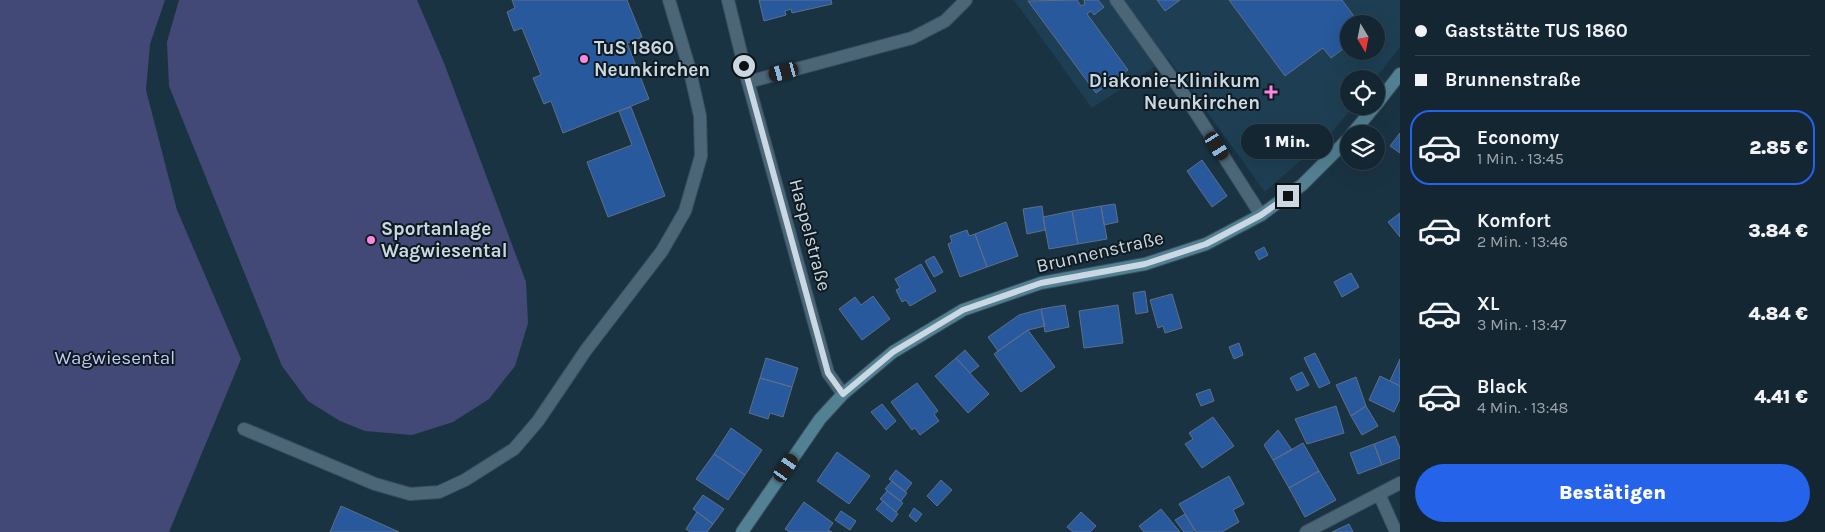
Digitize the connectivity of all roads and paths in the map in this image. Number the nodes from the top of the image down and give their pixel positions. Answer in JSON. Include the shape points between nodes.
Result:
{"nodes":[{"id":1,"x":669,"y":0,"type":"edge"},
{"id":2,"x":728,"y":0,"type":"edge"},
{"id":3,"x":966,"y":0,"type":"edge"},
{"id":4,"x":1116,"y":0,"type":"edge"},
{"id":5,"x":1400,"y":74,"type":"edge"},
{"id":6,"x":748,"y":82,"type":"junction"},
{"id":7,"x":1385,"y":94,"type":"edge"},
{"id":8,"x":1368,"y":115,"type":"edge"},
{"id":9,"x":1360,"y":125,"type":"edge"},
{"id":10,"x":1340,"y":147,"type":"edge"},
{"id":11,"x":1261,"y":215,"type":"junction"},
{"id":12,"x":843,"y":394,"type":"junction"},
{"id":13,"x":244,"y":429,"type":"dead end"},
{"id":14,"x":1400,"y":483,"type":"edge"},
{"id":15,"x":1379,"y":494,"type":"junction"},
{"id":16,"x":742,"y":532,"type":"edge"},
{"id":17,"x":1306,"y":532,"type":"edge"},
{"id":18,"x":1396,"y":532,"type":"edge"}],
"edges":[{"from":1,"to":13,"type":"street","via":[[700,116],[701,156],[685,210],[662,251],[514,449],[465,480],[439,492],[410,494],[375,484]]},
{"from":2,"to":6,"type":"street","name":"Haspelstraße"},
{"from":3,"to":6,"type":"street","via":[[945,21],[912,38]]},
{"from":4,"to":11,"type":"street","via":[[1187,99]]},
{"from":5,"to":7,"type":"street"},
{"from":6,"to":12,"type":"street","name":"Haspelstraße","via":[[828,373]]},
{"from":8,"to":9,"type":"street"},
{"from":10,"to":11,"type":"street","name":"Brunnenstraße","via":[[1302,186]]},
{"from":11,"to":12,"type":"street","name":"Brunnenstraße","via":[[1206,244],[1145,264],[1041,283],[963,310],[893,352]]},
{"from":12,"to":16,"type":"street","name":"Brunnenstraße","via":[[820,419]]},
{"from":14,"to":15,"type":"street"},
{"from":15,"to":17,"type":"street"},
{"from":15,"to":18,"type":"street"}]}
